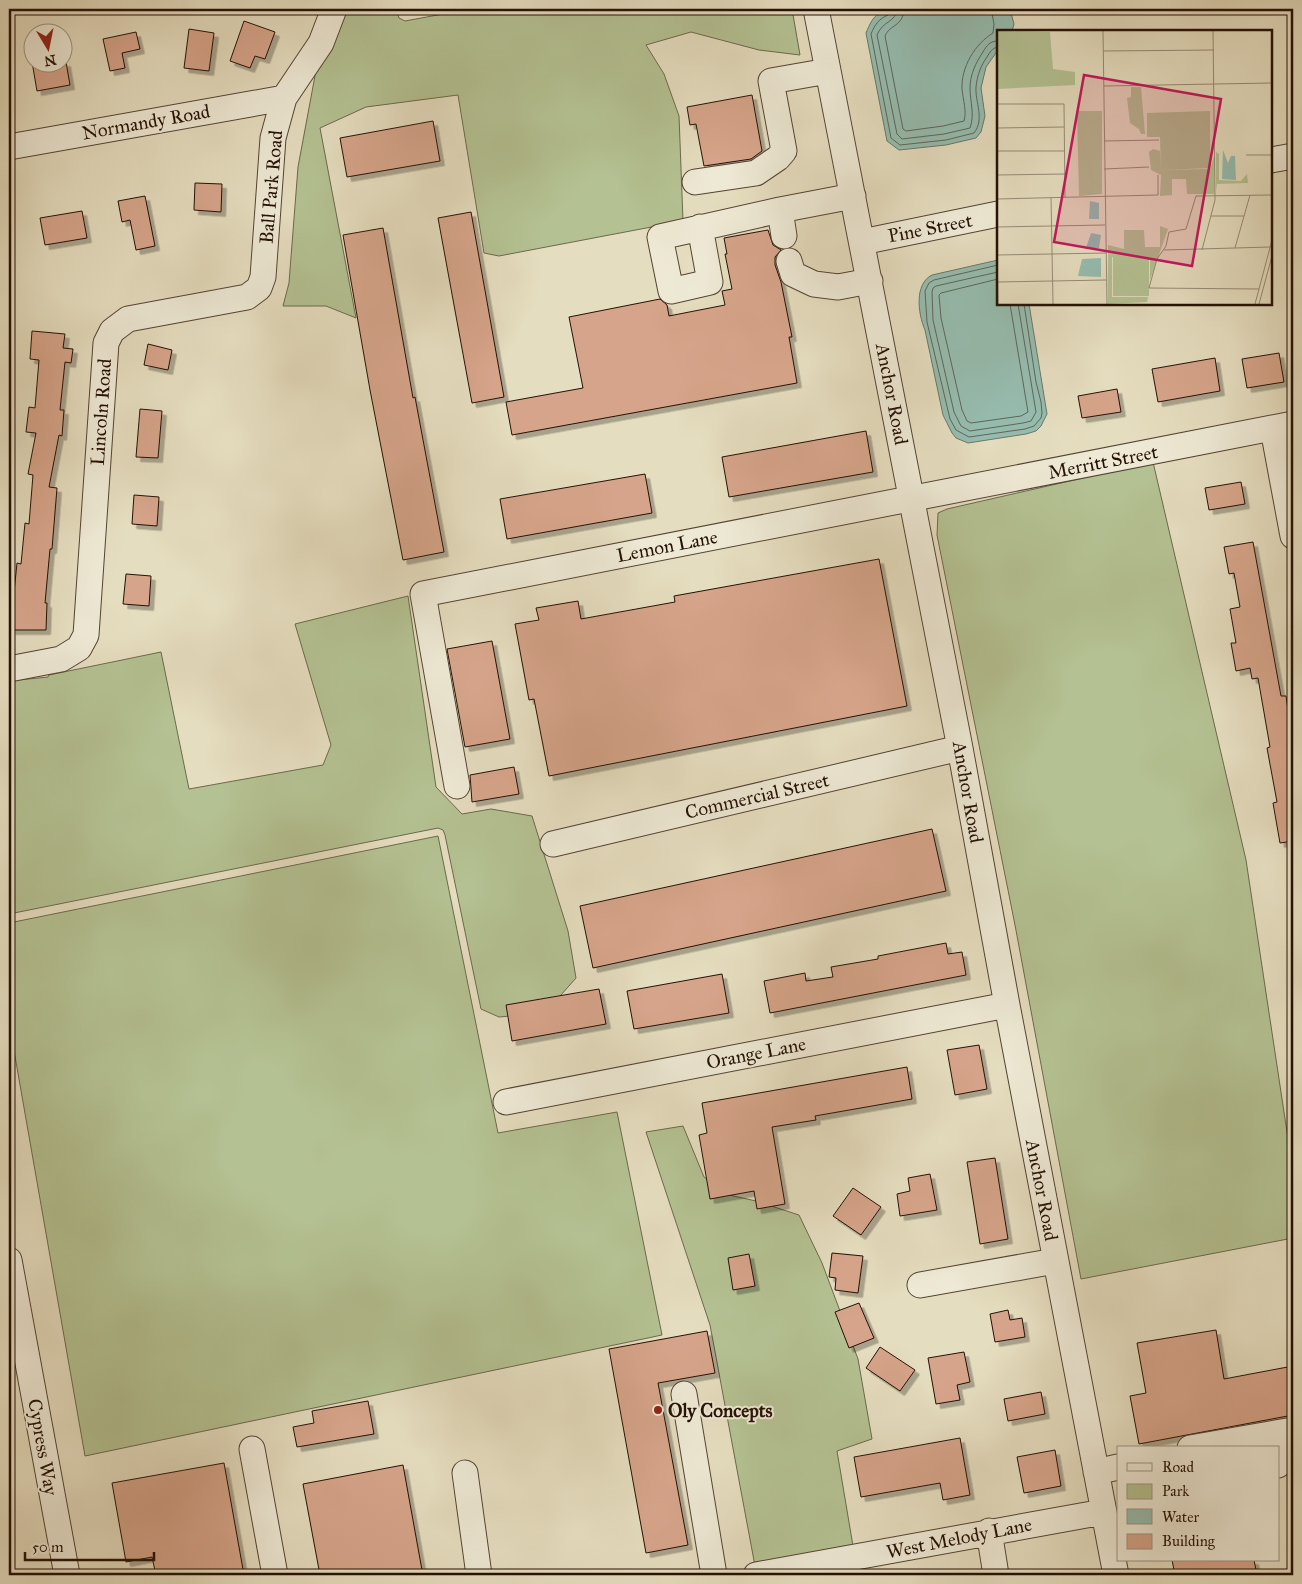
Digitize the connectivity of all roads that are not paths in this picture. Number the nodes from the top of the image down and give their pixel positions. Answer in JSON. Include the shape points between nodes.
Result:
{"nodes":[{"id":1,"x":334,"y":9,"type":"edge"},
{"id":2,"x":816,"y":9,"type":"edge"},
{"id":3,"x":828,"y":71,"type":"junction"},
{"id":4,"x":284,"y":98,"type":"junction"},
{"id":5,"x":9,"y":147,"type":"edge"},
{"id":6,"x":1293,"y":156,"type":"edge"},
{"id":7,"x":1272,"y":160,"type":"edge"},
{"id":8,"x":695,"y":182,"type":"dead end"},
{"id":9,"x":853,"y":196,"type":"junction"},
{"id":10,"x":780,"y":210,"type":"junction"},
{"id":11,"x":997,"y":214,"type":"edge"},
{"id":12,"x":700,"y":227,"type":"dead end"},
{"id":13,"x":784,"y":236,"type":"dead end"},
{"id":14,"x":862,"y":242,"type":"junction"},
{"id":15,"x":789,"y":261,"type":"dead end"},
{"id":16,"x":870,"y":282,"type":"junction"},
{"id":17,"x":259,"y":288,"type":"joint"},
{"id":18,"x":1283,"y":427,"type":"edge"},
{"id":19,"x":912,"y":499,"type":"junction"},
{"id":20,"x":1293,"y":536,"type":"edge"},
{"id":21,"x":9,"y":669,"type":"edge"},
{"id":22,"x":960,"y":748,"type":"junction"},
{"id":23,"x":457,"y":786,"type":"dead end"},
{"id":24,"x":553,"y":844,"type":"dead end"},
{"id":25,"x":1007,"y":1004,"type":"junction"},
{"id":26,"x":506,"y":1102,"type":"dead end"},
{"id":27,"x":9,"y":1260,"type":"edge"},
{"id":28,"x":1055,"y":1261,"type":"junction"},
{"id":29,"x":920,"y":1285,"type":"dead end"},
{"id":30,"x":684,"y":1394,"type":"dead end"},
{"id":31,"x":1290,"y":1431,"type":"edge"},
{"id":32,"x":1202,"y":1446,"type":"edge"},
{"id":33,"x":252,"y":1449,"type":"dead end"},
{"id":34,"x":1280,"y":1461,"type":"edge"},
{"id":35,"x":1107,"y":1470,"type":"edge"},
{"id":36,"x":465,"y":1472,"type":"dead end"},
{"id":37,"x":1109,"y":1517,"type":"edge"},
{"id":38,"x":989,"y":1532,"type":"junction"},
{"id":39,"x":858,"y":1566,"type":"edge"},
{"id":40,"x":66,"y":1575,"type":"edge"},
{"id":41,"x":275,"y":1575,"type":"edge"},
{"id":42,"x":479,"y":1575,"type":"edge"},
{"id":43,"x":714,"y":1575,"type":"edge"},
{"id":44,"x":756,"y":1575,"type":"edge"},
{"id":45,"x":996,"y":1575,"type":"edge"},
{"id":46,"x":1116,"y":1575,"type":"edge"}],
"edges":[{"from":1,"to":4,"type":"street","name":"Ball Park Road","via":[[321,43]]},
{"from":2,"to":3,"type":"street","name":"Anchor Road"},
{"from":3,"to":8,"type":"street","via":[[771,82],[784,151],[778,158],[756,173]]},
{"from":3,"to":9,"type":"street","name":"Anchor Road"},
{"from":4,"to":5,"type":"street","name":"Normandy Road"},
{"from":4,"to":17,"type":"street","name":"Ball Park Road","via":[[273,138],[264,277]]},
{"from":6,"to":7,"type":"street"},
{"from":9,"to":10,"type":"street"},
{"from":9,"to":14,"type":"street","name":"Anchor Road"},
{"from":10,"to":12,"type":"street"},
{"from":10,"to":13,"type":"street"},
{"from":11,"to":14,"type":"street","name":"Pine Street"},
{"from":14,"to":16,"type":"street","name":"Anchor Road"},
{"from":15,"to":16,"type":"street","via":[[793,274],[814,284],[838,286]]},
{"from":16,"to":19,"type":"street","name":"Anchor Road"},
{"from":17,"to":21,"type":"street","name":"Lincoln Road","via":[[247,297],[128,319],[112,330],[106,342],[86,635],[79,648],[61,659]]},
{"from":18,"to":19,"type":"street","name":"Merritt Street"},
{"from":18,"to":20,"type":"street"},
{"from":19,"to":22,"type":"street","name":"Anchor Road"},
{"from":19,"to":23,"type":"street","name":"Lemon Lane","via":[[423,594]]},
{"from":22,"to":24,"type":"street","name":"Commercial Street"},
{"from":22,"to":25,"type":"street","name":"Anchor Road"},
{"from":25,"to":26,"type":"street","name":"Orange Lane"},
{"from":25,"to":28,"type":"street","name":"Anchor Road"},
{"from":27,"to":40,"type":"street","name":"Cypress Way"},
{"from":28,"to":29,"type":"street"},
{"from":28,"to":35,"type":"street","name":"Anchor Road"},
{"from":30,"to":43,"type":"street"},
{"from":31,"to":32,"type":"street"},
{"from":31,"to":34,"type":"street"},
{"from":33,"to":41,"type":"street"},
{"from":35,"to":37,"type":"street","name":"Anchor Road"},
{"from":36,"to":42,"type":"street"},
{"from":37,"to":38,"type":"street","name":"West Melody Lane"},
{"from":37,"to":46,"type":"street","name":"Anchor Road"},
{"from":38,"to":39,"type":"street","name":"West Melody Lane"},
{"from":38,"to":45,"type":"street"},
{"from":39,"to":44,"type":"street","name":"West Melody Lane"}]}
